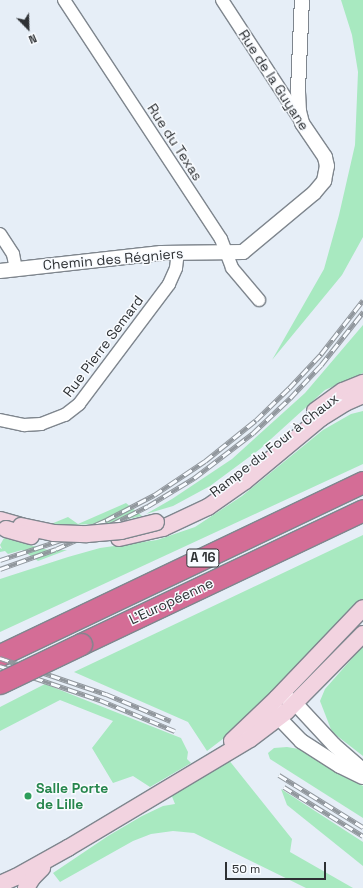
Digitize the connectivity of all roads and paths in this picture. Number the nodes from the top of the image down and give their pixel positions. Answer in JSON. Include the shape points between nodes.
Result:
{"nodes":[{"id":1,"x":64,"y":0,"type":"edge"},
{"id":2,"x":222,"y":0,"type":"edge"},
{"id":3,"x":302,"y":0,"type":"edge"},
{"id":4,"x":302,"y":124,"type":"junction"},
{"id":5,"x":326,"y":161,"type":"joint"},
{"id":6,"x":0,"y":234,"type":"edge"},
{"id":7,"x":178,"y":252,"type":"junction"},
{"id":8,"x":227,"y":253,"type":"junction"},
{"id":9,"x":16,"y":269,"type":"junction"},
{"id":10,"x":0,"y":271,"type":"edge"},
{"id":11,"x":259,"y":300,"type":"dead end"},
{"id":12,"x":363,"y":383,"type":"edge"},
{"id":13,"x":363,"y":396,"type":"edge"},
{"id":14,"x":0,"y":420,"type":"edge"},
{"id":15,"x":363,"y":482,"type":"edge"},
{"id":16,"x":363,"y":510,"type":"edge"},
{"id":17,"x":7,"y":526,"type":"edge"},
{"id":18,"x":363,"y":608,"type":"edge"},
{"id":19,"x":363,"y":634,"type":"edge"},
{"id":20,"x":0,"y":655,"type":"edge"},
{"id":21,"x":0,"y":683,"type":"edge"},
{"id":22,"x":276,"y":700,"type":"junction"},
{"id":23,"x":295,"y":702,"type":"junction"},
{"id":24,"x":279,"y":718,"type":"junction"},
{"id":25,"x":363,"y":770,"type":"edge"},
{"id":26,"x":363,"y":776,"type":"edge"},
{"id":27,"x":162,"y":791,"type":"junction"},
{"id":28,"x":68,"y":848,"type":"junction"},
{"id":29,"x":0,"y":885,"type":"edge"},
{"id":30,"x":3,"y":888,"type":"edge"},
{"id":31,"x":26,"y":888,"type":"edge"}],
"edges":[{"from":1,"to":8,"type":"street","name":"Rue du Texas","via":[[221,239]]},
{"from":2,"to":4,"type":"street","name":"Rue de la Guyane"},
{"from":3,"to":4,"type":"street","via":[[298,96]]},
{"from":4,"to":5,"type":"street","name":"Rue de la Guyane"},
{"from":5,"to":8,"type":"street","name":"Chemin des Régniers","via":[[324,181],[314,193],[247,250]]},
{"from":6,"to":9,"type":"street","via":[[13,254]]},
{"from":7,"to":8,"type":"street","name":"Chemin des Régniers"},
{"from":7,"to":9,"type":"street","name":"Chemin des Régniers"},
{"from":7,"to":14,"type":"street","name":"Rue Pierre Semard","via":[[176,268],[169,284],[79,404],[66,415],[41,424],[24,426]]},
{"from":8,"to":11,"type":"street","name":"Rue du Texas","via":[[236,274]]},
{"from":9,"to":10,"type":"street","name":"Chemin des Régniers"},
{"from":12,"to":17,"type":"main road","name":"Rampe du Four à Chaux","bridge":true,"via":[[343,391],[322,405],[219,491],[190,508],[156,522],[121,531],[87,534],[54,533]]},
{"from":13,"to":17,"type":"main road","name":"Rampe du Four à Chaux","bridge":true,"via":[[345,403],[321,418],[240,485],[208,507],[163,528],[131,536],[73,542],[51,540]]},
{"from":15,"to":20,"type":"highway","name":"L'Européenne","number":"A 16"},
{"from":16,"to":21,"type":"highway","name":"L'Européenne","number":"A 16","bridge":true},
{"from":18,"to":22,"type":"main road"},
{"from":19,"to":23,"type":"main road"},
{"from":22,"to":23,"type":"street","via":[[287,698]]},
{"from":22,"to":24,"type":"street"},
{"from":22,"to":27,"type":"main road","via":[[232,741]]},
{"from":23,"to":24,"type":"main road"},
{"from":23,"to":25,"type":"street","via":[[334,745]]},
{"from":24,"to":26,"type":"street","via":[[310,748]]},
{"from":24,"to":27,"type":"main road","via":[[229,753]]},
{"from":27,"to":28,"type":"main road"},
{"from":28,"to":29,"type":"main road"},
{"from":28,"to":31,"type":"main road","via":[[39,871]]},
{"from":29,"to":30,"type":"main road"}]}
